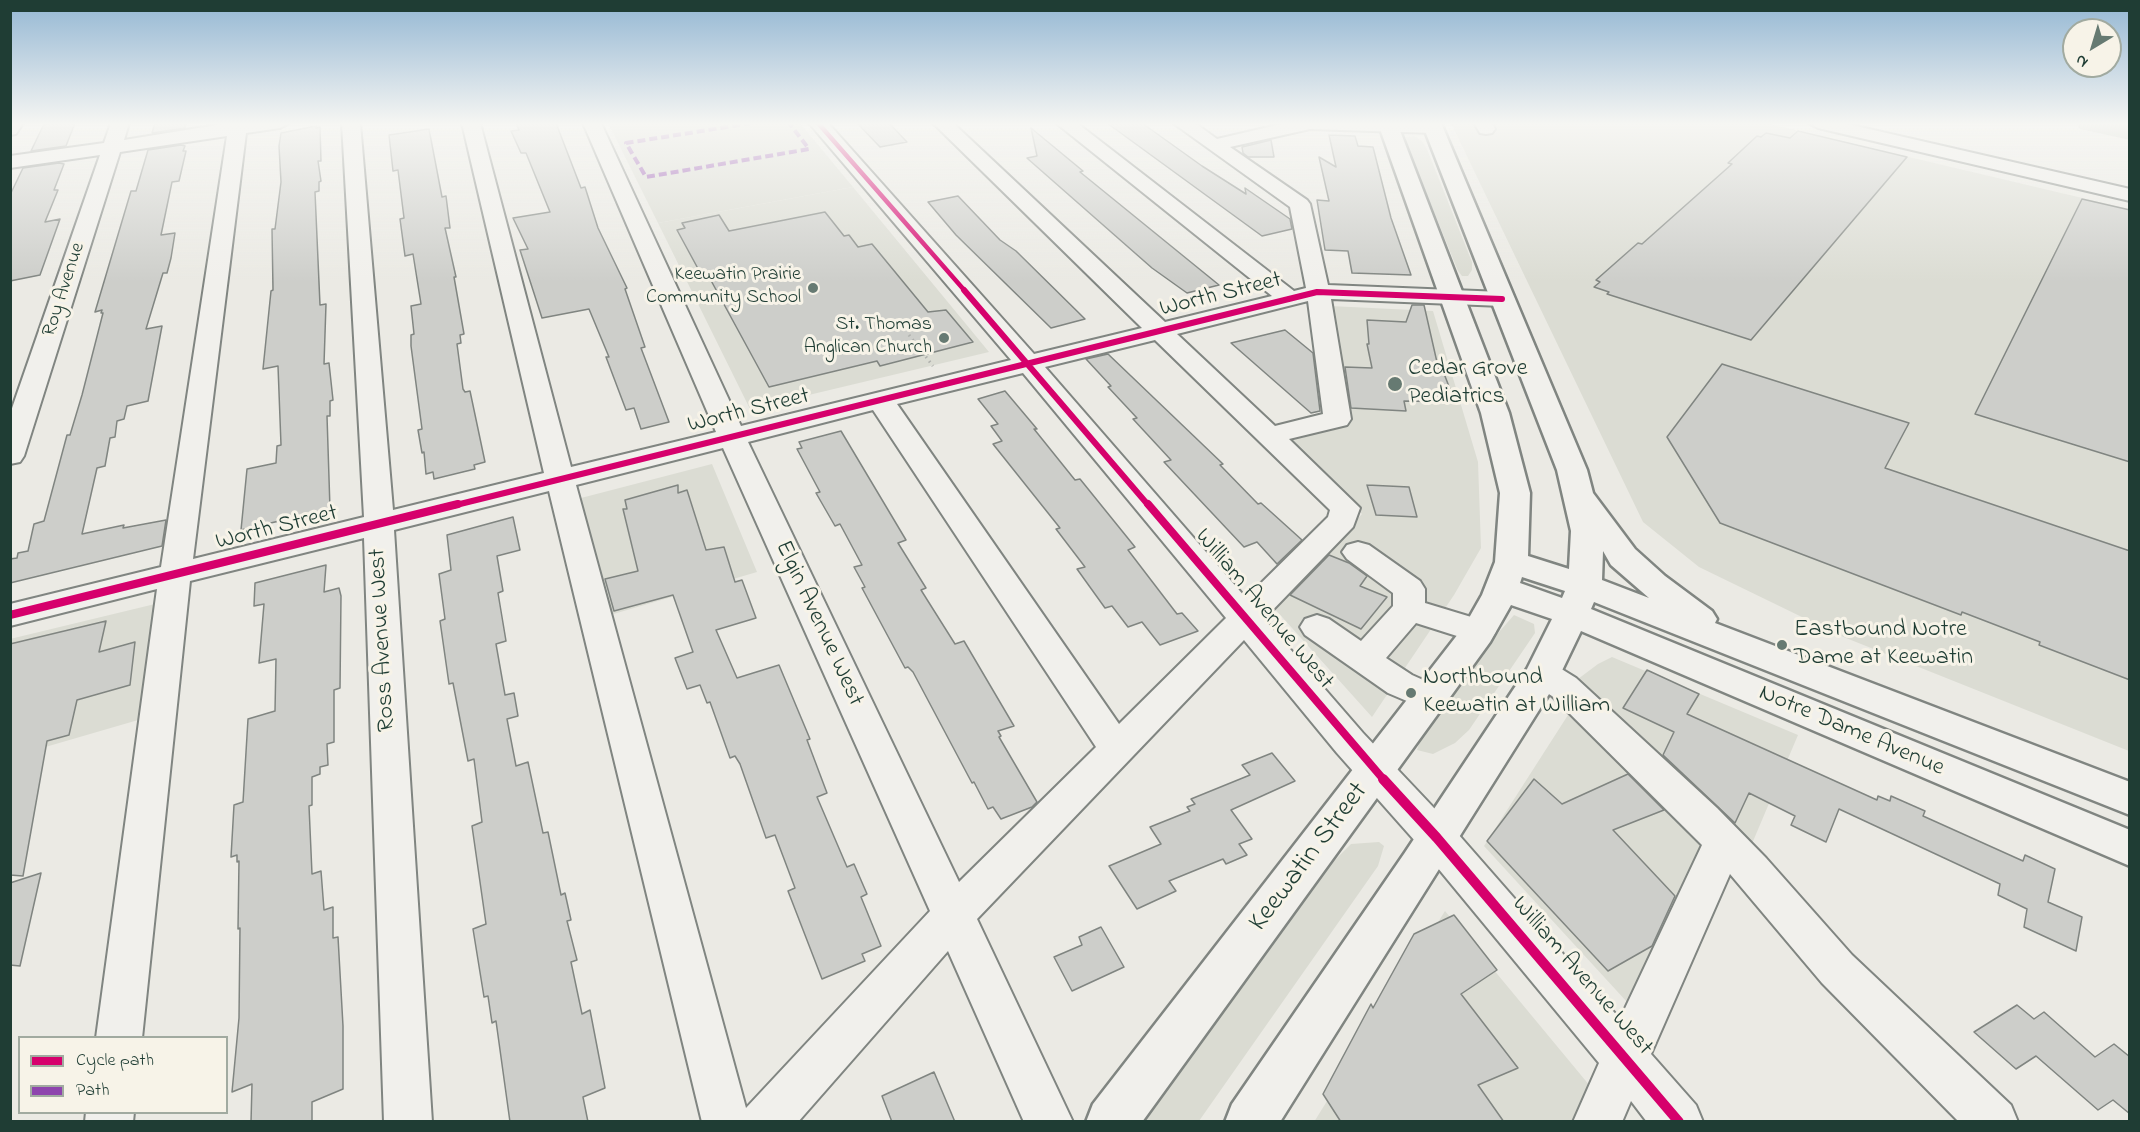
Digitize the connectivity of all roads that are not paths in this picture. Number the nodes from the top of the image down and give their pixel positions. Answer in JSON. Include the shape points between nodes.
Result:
{"nodes":[{"id":1,"x":103,"y":176,"type":"edge"},
{"id":2,"x":231,"y":176,"type":"edge"},
{"id":3,"x":355,"y":176,"type":"edge"},
{"id":4,"x":484,"y":176,"type":"edge"},
{"id":5,"x":616,"y":176,"type":"edge"},
{"id":6,"x":864,"y":176,"type":"edge"},
{"id":7,"x":998,"y":176,"type":"edge"},
{"id":8,"x":1133,"y":176,"type":"edge"},
{"id":9,"x":1259,"y":176,"type":"edge"},
{"id":10,"x":1407,"y":176,"type":"edge"},
{"id":11,"x":1452,"y":176,"type":"edge"},
{"id":12,"x":2047,"y":176,"type":"edge"},
{"id":13,"x":2130,"y":195,"type":"edge"},
{"id":14,"x":1317,"y":292,"type":"junction"},
{"id":15,"x":1452,"y":297,"type":"junction"},
{"id":16,"x":1290,"y":299,"type":"junction"},
{"id":17,"x":1502,"y":299,"type":"junction"},
{"id":18,"x":1162,"y":331,"type":"junction"},
{"id":19,"x":1028,"y":364,"type":"junction"},
{"id":20,"x":882,"y":400,"type":"junction"},
{"id":21,"x":1270,"y":436,"type":"junction"},
{"id":22,"x":732,"y":437,"type":"junction"},
{"id":23,"x":10,"y":456,"type":"edge"},
{"id":24,"x":561,"y":479,"type":"junction"},
{"id":25,"x":1577,"y":491,"type":"junction"},
{"id":26,"x":379,"y":524,"type":"junction"},
{"id":27,"x":1358,"y":552,"type":"dead end"},
{"id":28,"x":176,"y":574,"type":"junction"},
{"id":29,"x":1506,"y":576,"type":"junction"},
{"id":30,"x":1579,"y":600,"type":"junction"},
{"id":31,"x":1409,"y":609,"type":"junction"},
{"id":32,"x":10,"y":615,"type":"edge"},
{"id":33,"x":1244,"y":618,"type":"junction"},
{"id":34,"x":1317,"y":627,"type":"dead end"},
{"id":35,"x":1479,"y":631,"type":"junction"},
{"id":36,"x":1766,"y":657,"type":"junction"},
{"id":37,"x":1364,"y":660,"type":"junction"},
{"id":38,"x":1543,"y":674,"type":"junction"},
{"id":39,"x":1428,"y":697,"type":"junction"},
{"id":40,"x":1117,"y":749,"type":"junction"},
{"id":41,"x":1375,"y":771,"type":"junction"},
{"id":42,"x":2130,"y":799,"type":"edge"},
{"id":43,"x":1437,"y":838,"type":"junction"},
{"id":44,"x":1724,"y":841,"type":"junction"},
{"id":45,"x":2130,"y":849,"type":"edge"},
{"id":46,"x":953,"y":915,"type":"junction"},
{"id":47,"x":119,"y":1036,"type":"edge"},
{"id":48,"x":1625,"y":1059,"type":"junction"},
{"id":49,"x":408,"y":1122,"type":"edge"},
{"id":50,"x":726,"y":1122,"type":"edge"},
{"id":51,"x":765,"y":1122,"type":"edge"},
{"id":52,"x":1049,"y":1122,"type":"edge"},
{"id":53,"x":1111,"y":1122,"type":"edge"},
{"id":54,"x":1250,"y":1122,"type":"edge"},
{"id":55,"x":1597,"y":1122,"type":"edge"},
{"id":56,"x":1679,"y":1122,"type":"edge"},
{"id":57,"x":1994,"y":1122,"type":"edge"}],
"edges":[{"from":1,"to":23,"type":"street","name":"Roy Avenue"},
{"from":2,"to":28,"type":"street"},
{"from":3,"to":26,"type":"street","name":"Ross Avenue West"},
{"from":4,"to":24,"type":"street"},
{"from":5,"to":22,"type":"street","name":"Elgin Avenue West"},
{"from":6,"to":19,"type":"street","name":"William Avenue West"},
{"from":7,"to":18,"type":"street"},
{"from":8,"to":16,"type":"street"},
{"from":9,"to":14,"type":"street","via":[[1300,204]]},
{"from":10,"to":15,"type":"main road"},
{"from":11,"to":17,"type":"main road"},
{"from":12,"to":13,"type":"street"},
{"from":14,"to":15,"type":"street","name":"Worth Street"},
{"from":14,"to":16,"type":"street","name":"Worth Street"},
{"from":14,"to":21,"type":"street","via":[[1337,419]]},
{"from":15,"to":17,"type":"street","name":"Worth Street"},
{"from":15,"to":29,"type":"main road","via":[[1495,413],[1515,493]]},
{"from":16,"to":18,"type":"street","name":"Worth Street"},
{"from":17,"to":25,"type":"main road"},
{"from":18,"to":19,"type":"street","name":"Worth Street"},
{"from":18,"to":21,"type":"street"},
{"from":19,"to":20,"type":"street","name":"Worth Street"},
{"from":19,"to":33,"type":"street","name":"William Avenue West"},
{"from":20,"to":22,"type":"street","name":"Worth Street"},
{"from":20,"to":40,"type":"street"},
{"from":21,"to":33,"type":"street","via":[[1345,508],[1342,520]]},
{"from":22,"to":24,"type":"street","name":"Worth Street"},
{"from":22,"to":46,"type":"street","name":"Elgin Avenue West"},
{"from":24,"to":26,"type":"street","name":"Worth Street"},
{"from":24,"to":50,"type":"street"},
{"from":25,"to":30,"type":"main road","via":[[1587,531]]},
{"from":25,"to":36,"type":"main road","via":[[1623,557],[1653,584],[1689,612]]},
{"from":26,"to":28,"type":"street","name":"Worth Street"},
{"from":26,"to":49,"type":"street","name":"Ross Avenue West"},
{"from":27,"to":31,"type":"street","via":[[1409,589]]},
{"from":28,"to":32,"type":"street","name":"Worth Street"},
{"from":28,"to":47,"type":"street"},
{"from":29,"to":30,"type":"main road","name":"Notre Dame Avenue"},
{"from":29,"to":35,"type":"main road","name":"Keewatin Street"},
{"from":30,"to":36,"type":"main road","name":"Notre Dame Avenue"},
{"from":30,"to":38,"type":"main road"},
{"from":30,"to":45,"type":"main road","name":"Notre Dame Avenue"},
{"from":31,"to":35,"type":"street"},
{"from":31,"to":37,"type":"street"},
{"from":33,"to":40,"type":"street"},
{"from":33,"to":41,"type":"street","name":"William Avenue West"},
{"from":34,"to":37,"type":"street"},
{"from":35,"to":39,"type":"main road","name":"Keewatin Street"},
{"from":36,"to":42,"type":"main road","name":"Notre Dame Avenue"},
{"from":37,"to":39,"type":"street"},
{"from":38,"to":43,"type":"main road"},
{"from":38,"to":44,"type":"street","via":[[1564,687]]},
{"from":39,"to":41,"type":"main road","name":"Keewatin Street"},
{"from":40,"to":46,"type":"street"},
{"from":41,"to":43,"type":"street","name":"William Avenue West"},
{"from":41,"to":53,"type":"main road","name":"Keewatin Street"},
{"from":43,"to":48,"type":"street","name":"William Avenue West"},
{"from":43,"to":54,"type":"main road"},
{"from":44,"to":48,"type":"street"},
{"from":44,"to":57,"type":"street","via":[[1837,969]]},
{"from":46,"to":51,"type":"street"},
{"from":46,"to":52,"type":"street","name":"Elgin Avenue West"},
{"from":48,"to":55,"type":"street"},
{"from":48,"to":56,"type":"street","name":"William Avenue West"}]}
